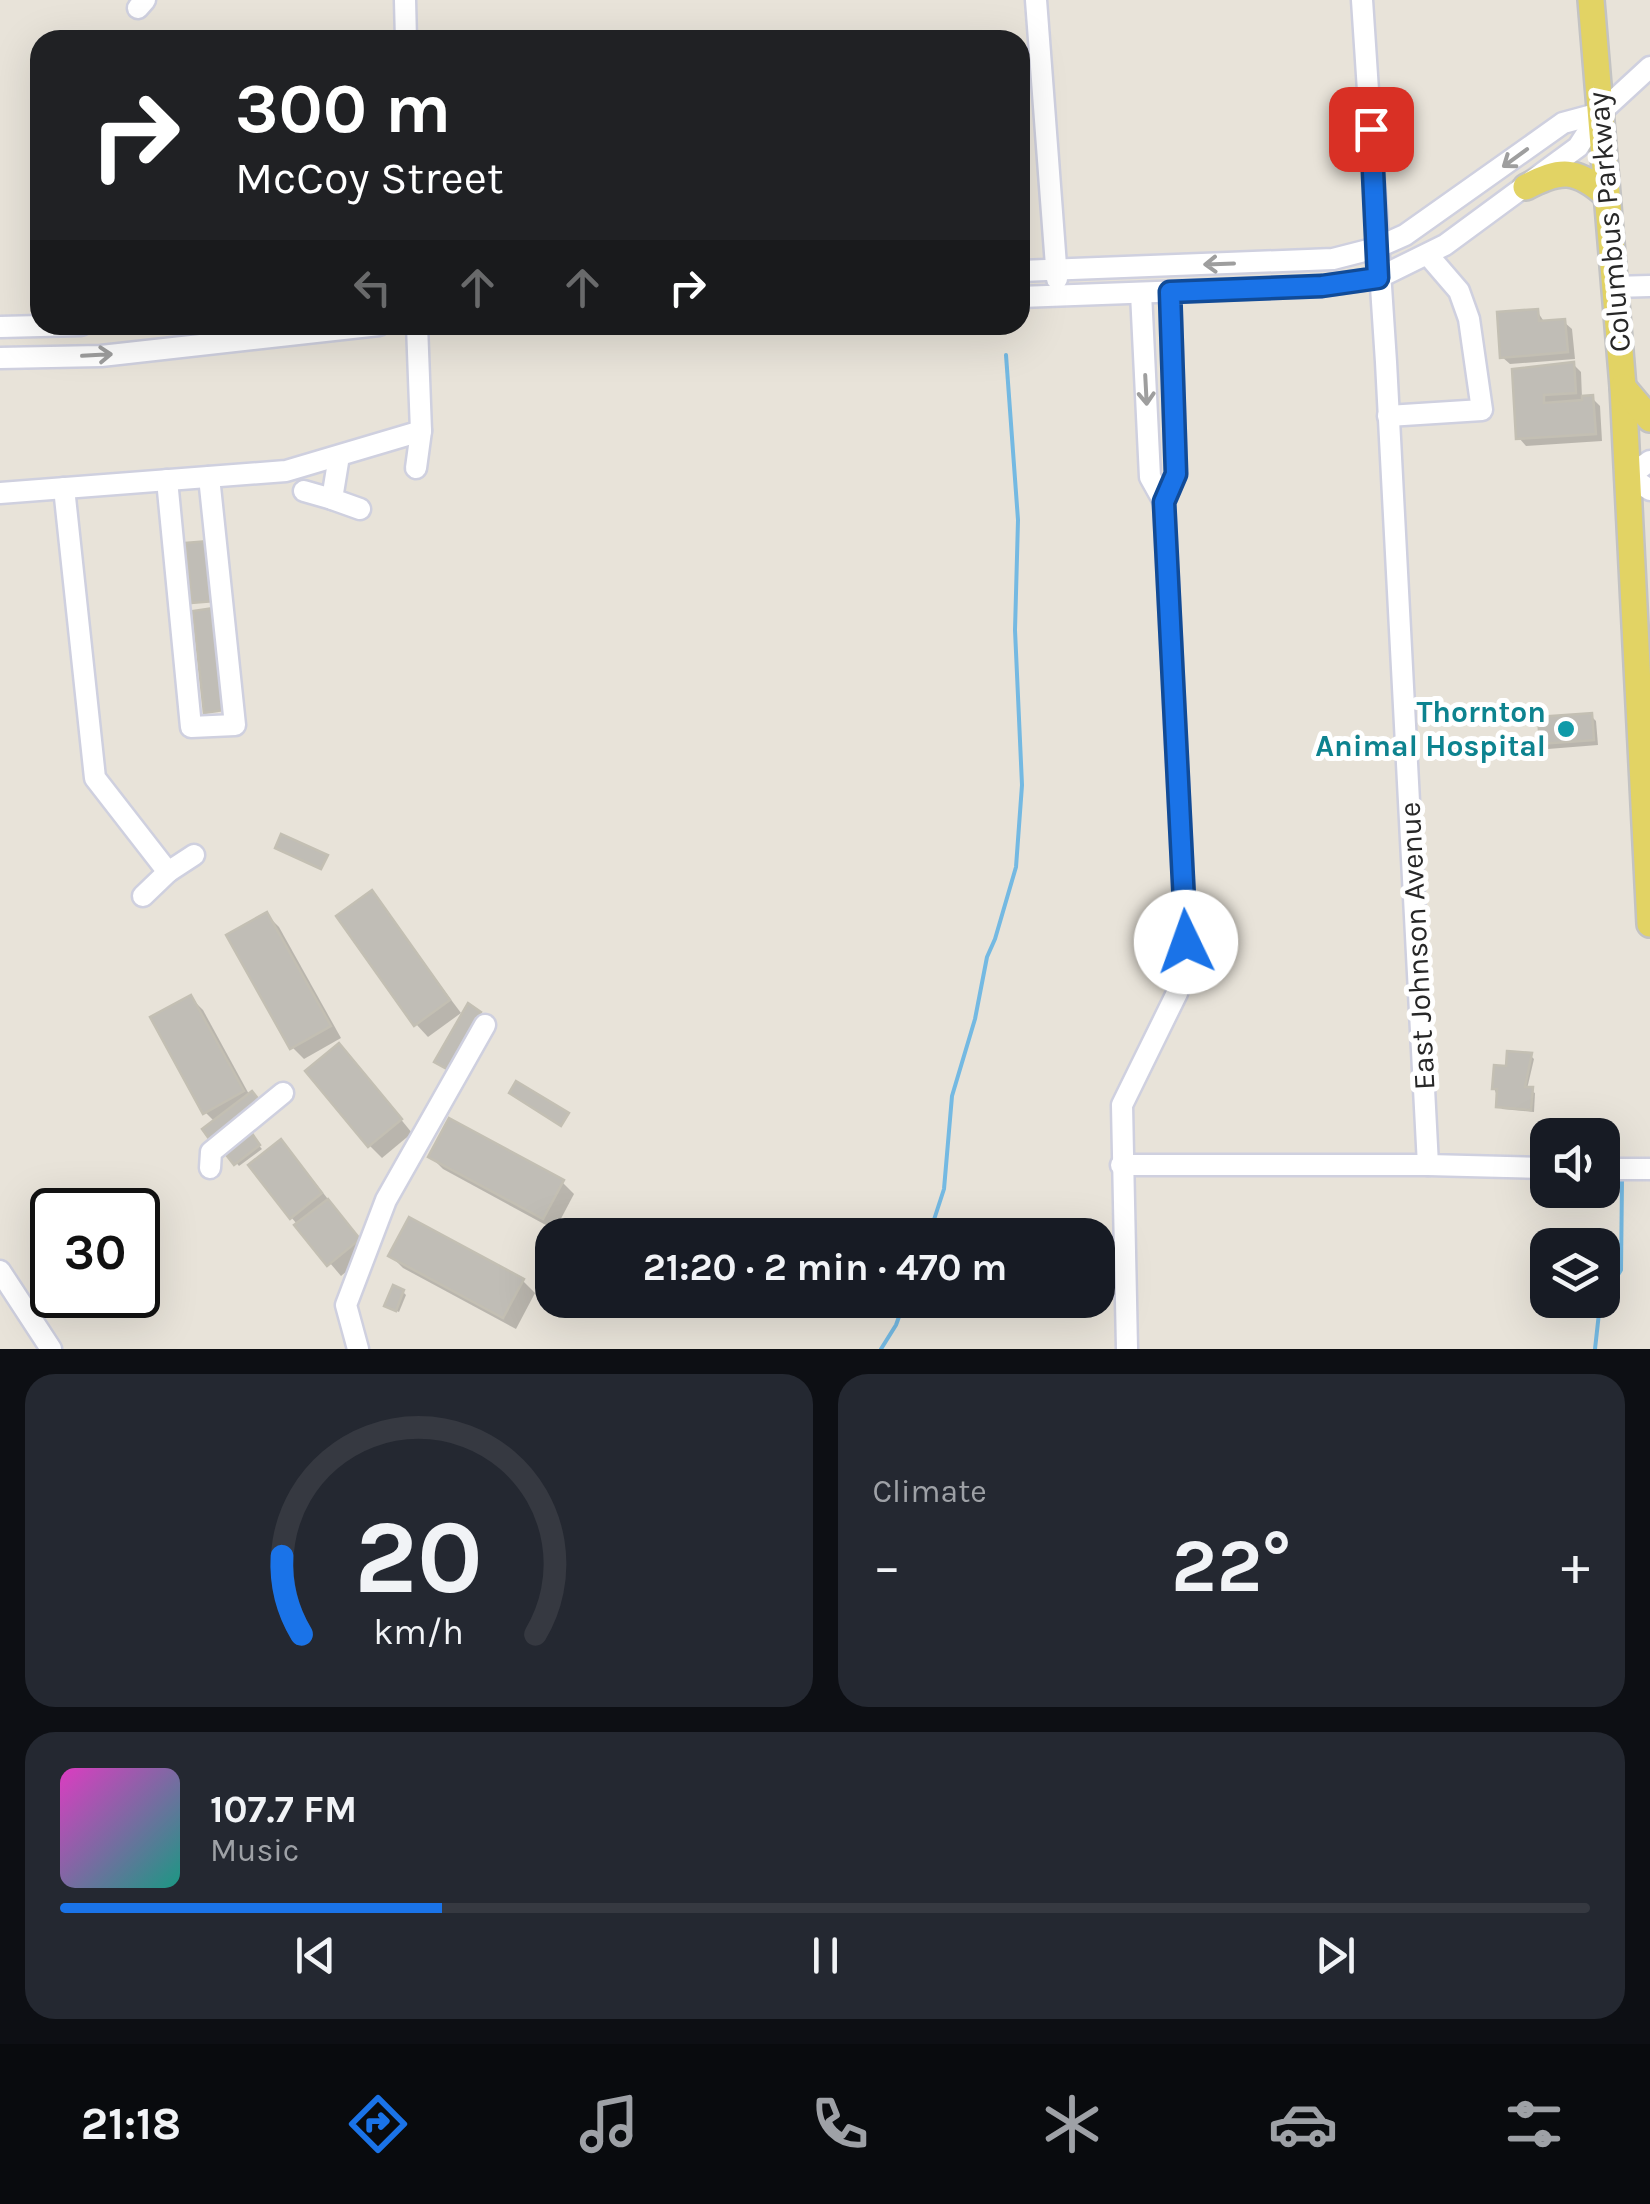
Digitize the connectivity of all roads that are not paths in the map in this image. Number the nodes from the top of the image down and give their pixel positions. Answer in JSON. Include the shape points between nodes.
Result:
{"nodes":[{"id":1,"x":405,"y":0,"type":"edge"},
{"id":2,"x":1036,"y":0,"type":"edge"},
{"id":3,"x":1362,"y":0,"type":"edge"},
{"id":4,"x":1591,"y":0,"type":"edge"},
{"id":5,"x":406,"y":30,"type":"edge"},
{"id":6,"x":1650,"y":66,"type":"edge"},
{"id":7,"x":1600,"y":114,"type":"junction"},
{"id":8,"x":1526,"y":187,"type":"junction"},
{"id":9,"x":1606,"y":195,"type":"junction"},
{"id":10,"x":1376,"y":248,"type":"junction"},
{"id":11,"x":1428,"y":255,"type":"junction"},
{"id":12,"x":1057,"y":270,"type":"junction"},
{"id":13,"x":1030,"y":271,"type":"edge"},
{"id":14,"x":1378,"y":278,"type":"junction"},
{"id":15,"x":1650,"y":286,"type":"edge"},
{"id":16,"x":1613,"y":287,"type":"junction"},
{"id":17,"x":1170,"y":292,"type":"junction"},
{"id":18,"x":1141,"y":293,"type":"junction"},
{"id":19,"x":1058,"y":296,"type":"junction"},
{"id":20,"x":1030,"y":297,"type":"edge"},
{"id":21,"x":30,"y":326,"type":"edge"},
{"id":22,"x":0,"y":327,"type":"edge"},
{"id":23,"x":289,"y":335,"type":"edge"},
{"id":24,"x":417,"y":335,"type":"edge"},
{"id":25,"x":0,"y":358,"type":"edge"},
{"id":26,"x":1624,"y":387,"type":"junction"},
{"id":27,"x":1388,"y":416,"type":"junction"},
{"id":28,"x":1650,"y":418,"type":"edge"},
{"id":29,"x":421,"y":432,"type":"junction"},
{"id":30,"x":339,"y":456,"type":"junction"},
{"id":31,"x":1650,"y":460,"type":"edge"},
{"id":32,"x":416,"y":468,"type":"dead end"},
{"id":33,"x":209,"y":477,"type":"junction"},
{"id":34,"x":167,"y":480,"type":"junction"},
{"id":35,"x":1639,"y":483,"type":"edge"},
{"id":36,"x":64,"y":488,"type":"junction"},
{"id":37,"x":304,"y":491,"type":"dead end"},
{"id":38,"x":0,"y":493,"type":"edge"},
{"id":39,"x":332,"y":499,"type":"junction"},
{"id":40,"x":1164,"y":502,"type":"junction"},
{"id":41,"x":360,"y":509,"type":"dead end"},
{"id":42,"x":1650,"y":570,"type":"edge"},
{"id":43,"x":1636,"y":602,"type":"junction"},
{"id":44,"x":194,"y":854,"type":"dead end"},
{"id":45,"x":168,"y":872,"type":"junction"},
{"id":46,"x":143,"y":896,"type":"dead end"},
{"id":47,"x":1650,"y":924,"type":"edge"},
{"id":48,"x":485,"y":1025,"type":"dead end"},
{"id":49,"x":283,"y":1093,"type":"dead end"},
{"id":50,"x":1122,"y":1165,"type":"junction"},
{"id":51,"x":1428,"y":1165,"type":"junction"},
{"id":52,"x":210,"y":1168,"type":"dead end"},
{"id":53,"x":1530,"y":1168,"type":"edge"},
{"id":54,"x":1620,"y":1168,"type":"edge"},
{"id":55,"x":1650,"y":1169,"type":"edge"},
{"id":56,"x":0,"y":1272,"type":"edge"},
{"id":57,"x":51,"y":1349,"type":"edge"},
{"id":58,"x":358,"y":1349,"type":"edge"},
{"id":59,"x":1127,"y":1349,"type":"edge"}],
"edges":[{"from":1,"to":5,"type":"street"},
{"from":2,"to":12,"type":"street"},
{"from":3,"to":10,"type":"street","name":"East Johnson Avenue"},
{"from":4,"to":7,"type":"main road","name":"Columbus Parkway"},
{"from":6,"to":7,"type":"street"},
{"from":7,"to":8,"type":"street","via":[[1578,147]]},
{"from":7,"to":9,"type":"main road","name":"Columbus Parkway"},
{"from":7,"to":10,"type":"street","one_way":true,"via":[[1563,123],[1437,215]]},
{"from":8,"to":9,"type":"main road","via":[[1564,173]]},
{"from":8,"to":11,"type":"street"},
{"from":9,"to":16,"type":"main road","name":"Columbus Parkway"},
{"from":10,"to":12,"type":"street","one_way":true,"via":[[1333,259]]},
{"from":10,"to":14,"type":"street","name":"East Johnson Avenue"},
{"from":11,"to":14,"type":"street"},
{"from":11,"to":27,"type":"street","via":[[1460,291],[1482,410]]},
{"from":12,"to":13,"type":"street"},
{"from":12,"to":19,"type":"street"},
{"from":14,"to":17,"type":"street"},
{"from":14,"to":27,"type":"street","name":"East Johnson Avenue"},
{"from":15,"to":16,"type":"street"},
{"from":16,"to":26,"type":"main road","name":"Columbus Parkway"},
{"from":17,"to":18,"type":"street"},
{"from":17,"to":40,"type":"street","via":[[1176,474]]},
{"from":18,"to":19,"type":"street"},
{"from":18,"to":40,"type":"street","one_way":true,"via":[[1150,477]]},
{"from":19,"to":20,"type":"street"},
{"from":21,"to":22,"type":"street"},
{"from":25,"to":23,"type":"street","one_way":true,"via":[[101,356]]},
{"from":24,"to":29,"type":"street"},
{"from":26,"to":28,"type":"main road"},
{"from":26,"to":35,"type":"main road","name":"Columbus Parkway"},
{"from":27,"to":51,"type":"street","name":"East Johnson Avenue"},
{"from":29,"to":30,"type":"street"},
{"from":29,"to":32,"type":"street"},
{"from":30,"to":33,"type":"street","via":[[286,471]]},
{"from":30,"to":39,"type":"street"},
{"from":31,"to":35,"type":"street"},
{"from":33,"to":34,"type":"street"},
{"from":33,"to":34,"type":"street","via":[[235,726],[191,728]]},
{"from":34,"to":36,"type":"street"},
{"from":35,"to":43,"type":"main road","name":"Columbus Parkway"},
{"from":36,"to":38,"type":"street"},
{"from":36,"to":45,"type":"street","via":[[95,778]]},
{"from":37,"to":39,"type":"street"},
{"from":39,"to":41,"type":"street"},
{"from":40,"to":50,"type":"street","via":[[1184,974],[1122,1105]]},
{"from":42,"to":43,"type":"main road"},
{"from":43,"to":47,"type":"main road","name":"Columbus Parkway"},
{"from":44,"to":45,"type":"street"},
{"from":45,"to":46,"type":"street"},
{"from":48,"to":58,"type":"street","via":[[386,1200],[346,1305]]},
{"from":49,"to":52,"type":"street","via":[[211,1152]]},
{"from":50,"to":51,"type":"street"},
{"from":50,"to":59,"type":"street"},
{"from":51,"to":53,"type":"street"},
{"from":54,"to":55,"type":"street"},
{"from":56,"to":57,"type":"street"}]}
